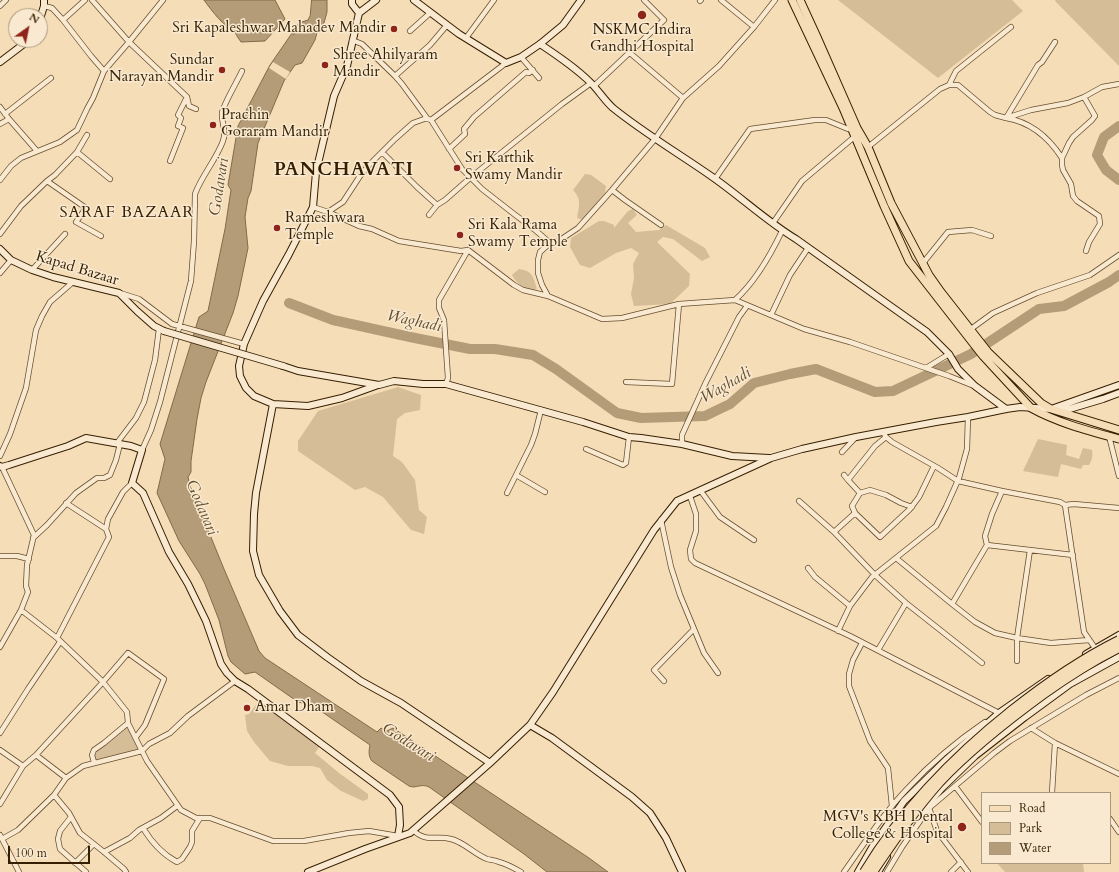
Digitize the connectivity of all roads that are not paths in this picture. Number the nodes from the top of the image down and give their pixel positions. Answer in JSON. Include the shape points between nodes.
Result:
{"nodes":[{"id":1,"x":6,"y":0,"type":"edge"},
{"id":2,"x":85,"y":0,"type":"edge"},
{"id":3,"x":92,"y":0,"type":"edge"},
{"id":4,"x":163,"y":0,"type":"edge"},
{"id":5,"x":352,"y":0,"type":"edge"},
{"id":6,"x":376,"y":0,"type":"edge"},
{"id":7,"x":414,"y":0,"type":"edge"},
{"id":8,"x":494,"y":0,"type":"edge"},
{"id":9,"x":581,"y":0,"type":"edge"},
{"id":10,"x":644,"y":0,"type":"edge"},
{"id":11,"x":721,"y":0,"type":"edge"},
{"id":12,"x":775,"y":0,"type":"edge"},
{"id":13,"x":792,"y":0,"type":"edge"},
{"id":14,"x":800,"y":0,"type":"edge"},
{"id":15,"x":44,"y":3,"type":"edge"},
{"id":16,"x":0,"y":6,"type":"edge"},
{"id":17,"x":359,"y":13,"type":"junction"},
{"id":18,"x":430,"y":13,"type":"junction"},
{"id":19,"x":63,"y":20,"type":"junction"},
{"id":20,"x":447,"y":25,"type":"junction"},
{"id":21,"x":754,"y":27,"type":"junction"},
{"id":22,"x":1011,"y":28,"type":"dead end"},
{"id":23,"x":410,"y":31,"type":"dead end"},
{"id":24,"x":466,"y":38,"type":"junction"},
{"id":25,"x":352,"y":40,"type":"junction"},
{"id":26,"x":129,"y":42,"type":"junction"},
{"id":27,"x":1055,"y":42,"type":"dead end"},
{"id":28,"x":540,"y":44,"type":"junction"},
{"id":29,"x":18,"y":48,"type":"edge"},
{"id":30,"x":630,"y":53,"type":"junction"},
{"id":31,"x":522,"y":57,"type":"junction"},
{"id":32,"x":0,"y":62,"type":"edge"},
{"id":33,"x":506,"y":63,"type":"junction"},
{"id":34,"x":533,"y":70,"type":"junction"},
{"id":35,"x":104,"y":71,"type":"junction"},
{"id":36,"x":242,"y":71,"type":"dead end"},
{"id":37,"x":395,"y":76,"type":"junction"},
{"id":38,"x":51,"y":78,"type":"dead end"},
{"id":39,"x":539,"y":78,"type":"dead end"},
{"id":40,"x":1119,"y":84,"type":"edge"},
{"id":41,"x":593,"y":85,"type":"junction"},
{"id":42,"x":949,"y":86,"type":"junction"},
{"id":43,"x":187,"y":97,"type":"junction"},
{"id":44,"x":1084,"y":97,"type":"junction"},
{"id":45,"x":683,"y":98,"type":"junction"},
{"id":46,"x":0,"y":107,"type":"edge"},
{"id":47,"x":196,"y":109,"type":"dead end"},
{"id":48,"x":5,"y":114,"type":"junction"},
{"id":49,"x":1006,"y":118,"type":"junction"},
{"id":50,"x":9,"y":119,"type":"junction"},
{"id":51,"x":429,"y":119,"type":"junction"},
{"id":52,"x":0,"y":124,"type":"edge"},
{"id":53,"x":856,"y":132,"type":"junction"},
{"id":54,"x":87,"y":135,"type":"dead end"},
{"id":55,"x":655,"y":139,"type":"junction"},
{"id":56,"x":868,"y":147,"type":"junction"},
{"id":57,"x":449,"y":149,"type":"junction"},
{"id":58,"x":37,"y":151,"type":"junction"},
{"id":59,"x":77,"y":152,"type":"junction"},
{"id":60,"x":382,"y":152,"type":"junction"},
{"id":61,"x":1062,"y":158,"type":"junction"},
{"id":62,"x":170,"y":161,"type":"dead end"},
{"id":63,"x":470,"y":178,"type":"junction"},
{"id":64,"x":110,"y":179,"type":"dead end"},
{"id":65,"x":715,"y":179,"type":"junction"},
{"id":66,"x":0,"y":180,"type":"edge"},
{"id":67,"x":47,"y":181,"type":"junction"},
{"id":68,"x":612,"y":190,"type":"junction"},
{"id":69,"x":438,"y":205,"type":"junction"},
{"id":70,"x":314,"y":207,"type":"junction"},
{"id":71,"x":328,"y":212,"type":"junction"},
{"id":72,"x":429,"y":215,"type":"dead end"},
{"id":73,"x":773,"y":223,"type":"junction"},
{"id":74,"x":661,"y":225,"type":"dead end"},
{"id":75,"x":782,"y":231,"type":"junction"},
{"id":76,"x":0,"y":234,"type":"edge"},
{"id":77,"x":65,"y":234,"type":"dead end"},
{"id":78,"x":101,"y":236,"type":"dead end"},
{"id":79,"x":991,"y":236,"type":"dead end"},
{"id":80,"x":550,"y":243,"type":"junction"},
{"id":81,"x":808,"y":248,"type":"junction"},
{"id":82,"x":0,"y":249,"type":"edge"},
{"id":83,"x":468,"y":250,"type":"junction"},
{"id":84,"x":1086,"y":251,"type":"dead end"},
{"id":85,"x":1119,"y":255,"type":"edge"},
{"id":86,"x":11,"y":260,"type":"junction"},
{"id":87,"x":923,"y":263,"type":"junction"},
{"id":88,"x":32,"y":270,"type":"junction"},
{"id":89,"x":0,"y":273,"type":"edge"},
{"id":90,"x":73,"y":282,"type":"junction"},
{"id":91,"x":119,"y":293,"type":"junction"},
{"id":92,"x":548,"y":296,"type":"junction"},
{"id":93,"x":735,"y":300,"type":"junction"},
{"id":94,"x":679,"y":304,"type":"junction"},
{"id":95,"x":747,"y":306,"type":"junction"},
{"id":96,"x":771,"y":315,"type":"junction"},
{"id":97,"x":179,"y":326,"type":"junction"},
{"id":98,"x":161,"y":330,"type":"junction"},
{"id":99,"x":971,"y":334,"type":"junction"},
{"id":100,"x":244,"y":344,"type":"junction"},
{"id":101,"x":949,"y":354,"type":"junction"},
{"id":102,"x":986,"y":354,"type":"junction"},
{"id":103,"x":927,"y":369,"type":"junction"},
{"id":104,"x":626,"y":382,"type":"dead end"},
{"id":105,"x":446,"y":384,"type":"junction"},
{"id":106,"x":379,"y":385,"type":"junction"},
{"id":107,"x":1119,"y":385,"type":"edge"},
{"id":108,"x":979,"y":389,"type":"junction"},
{"id":109,"x":1119,"y":393,"type":"edge"},
{"id":110,"x":273,"y":404,"type":"junction"},
{"id":111,"x":1031,"y":408,"type":"junction"},
{"id":112,"x":1006,"y":409,"type":"junction"},
{"id":113,"x":1051,"y":409,"type":"junction"},
{"id":114,"x":541,"y":410,"type":"junction"},
{"id":115,"x":968,"y":418,"type":"junction"},
{"id":116,"x":1119,"y":430,"type":"edge"},
{"id":117,"x":884,"y":435,"type":"junction"},
{"id":118,"x":1109,"y":436,"type":"junction"},
{"id":119,"x":629,"y":437,"type":"junction"},
{"id":120,"x":856,"y":437,"type":"junction"},
{"id":121,"x":1119,"y":439,"type":"edge"},
{"id":122,"x":118,"y":444,"type":"junction"},
{"id":123,"x":682,"y":444,"type":"junction"},
{"id":124,"x":586,"y":449,"type":"dead end"},
{"id":125,"x":142,"y":450,"type":"junction"},
{"id":126,"x":842,"y":452,"type":"dead end"},
{"id":127,"x":0,"y":456,"type":"edge"},
{"id":128,"x":770,"y":458,"type":"junction"},
{"id":129,"x":934,"y":466,"type":"junction"},
{"id":130,"x":1,"y":467,"type":"edge"},
{"id":131,"x":844,"y":474,"type":"dead end"},
{"id":132,"x":516,"y":475,"type":"junction"},
{"id":133,"x":1119,"y":476,"type":"edge"},
{"id":134,"x":848,"y":480,"type":"junction"},
{"id":135,"x":958,"y":481,"type":"junction"},
{"id":136,"x":132,"y":482,"type":"junction"},
{"id":137,"x":700,"y":490,"type":"junction"},
{"id":138,"x":545,"y":492,"type":"dead end"},
{"id":139,"x":1002,"y":492,"type":"junction"},
{"id":140,"x":507,"y":493,"type":"dead end"},
{"id":141,"x":860,"y":493,"type":"junction"},
{"id":142,"x":690,"y":496,"type":"junction"},
{"id":143,"x":799,"y":501,"type":"dead end"},
{"id":144,"x":66,"y":503,"type":"junction"},
{"id":145,"x":1065,"y":506,"type":"junction"},
{"id":146,"x":912,"y":507,"type":"junction"},
{"id":147,"x":1119,"y":508,"type":"edge"},
{"id":148,"x":855,"y":513,"type":"junction"},
{"id":149,"x":661,"y":520,"type":"junction"},
{"id":150,"x":106,"y":529,"type":"junction"},
{"id":151,"x":834,"y":532,"type":"junction"},
{"id":152,"x":33,"y":538,"type":"junction"},
{"id":153,"x":754,"y":540,"type":"dead end"},
{"id":154,"x":987,"y":545,"type":"junction"},
{"id":155,"x":1030,"y":550,"type":"junction"},
{"id":156,"x":0,"y":556,"type":"edge"},
{"id":157,"x":1073,"y":556,"type":"junction"},
{"id":158,"x":896,"y":558,"type":"junction"},
{"id":159,"x":28,"y":559,"type":"junction"},
{"id":160,"x":808,"y":568,"type":"dead end"},
{"id":161,"x":875,"y":575,"type":"junction"},
{"id":162,"x":906,"y":603,"type":"junction"},
{"id":163,"x":952,"y":604,"type":"junction"},
{"id":164,"x":850,"y":606,"type":"junction"},
{"id":165,"x":21,"y":610,"type":"junction"},
{"id":166,"x":694,"y":629,"type":"junction"},
{"id":167,"x":1119,"y":630,"type":"edge"},
{"id":168,"x":838,"y":631,"type":"junction"},
{"id":169,"x":1017,"y":638,"type":"junction"},
{"id":170,"x":1117,"y":638,"type":"edge"},
{"id":171,"x":59,"y":640,"type":"junction"},
{"id":172,"x":1089,"y":640,"type":"junction"},
{"id":173,"x":862,"y":643,"type":"junction"},
{"id":174,"x":0,"y":647,"type":"edge"},
{"id":175,"x":1095,"y":648,"type":"junction"},
{"id":176,"x":1119,"y":648,"type":"edge"},
{"id":177,"x":878,"y":650,"type":"junction"},
{"id":178,"x":1119,"y":657,"type":"edge"},
{"id":179,"x":1017,"y":661,"type":"dead end"},
{"id":180,"x":982,"y":663,"type":"dead end"},
{"id":181,"x":718,"y":673,"type":"dead end"},
{"id":182,"x":1119,"y":678,"type":"edge"},
{"id":183,"x":235,"y":681,"type":"junction"},
{"id":184,"x":664,"y":681,"type":"dead end"},
{"id":185,"x":103,"y":682,"type":"junction"},
{"id":186,"x":999,"y":713,"type":"junction"},
{"id":187,"x":128,"y":723,"type":"junction"},
{"id":188,"x":530,"y":725,"type":"junction"},
{"id":189,"x":1031,"y":728,"type":"junction"},
{"id":190,"x":0,"y":733,"type":"edge"},
{"id":191,"x":136,"y":737,"type":"junction"},
{"id":192,"x":1055,"y":743,"type":"junction"},
{"id":193,"x":0,"y":750,"type":"edge"},
{"id":194,"x":142,"y":750,"type":"junction"},
{"id":195,"x":36,"y":754,"type":"junction"},
{"id":196,"x":94,"y":762,"type":"junction"},
{"id":197,"x":490,"y":763,"type":"junction"},
{"id":198,"x":23,"y":766,"type":"junction"},
{"id":199,"x":1119,"y":774,"type":"edge"},
{"id":200,"x":66,"y":778,"type":"junction"},
{"id":201,"x":955,"y":786,"type":"junction"},
{"id":202,"x":1052,"y":792,"type":"edge"},
{"id":203,"x":54,"y":795,"type":"junction"},
{"id":204,"x":0,"y":804,"type":"edge"},
{"id":205,"x":177,"y":806,"type":"junction"},
{"id":206,"x":892,"y":806,"type":"junction"},
{"id":207,"x":929,"y":808,"type":"junction"},
{"id":208,"x":71,"y":817,"type":"junction"},
{"id":209,"x":200,"y":818,"type":"junction"},
{"id":210,"x":1111,"y":820,"type":"edge"},
{"id":211,"x":981,"y":821,"type":"edge"},
{"id":212,"x":143,"y":828,"type":"junction"},
{"id":213,"x":414,"y":830,"type":"junction"},
{"id":214,"x":1119,"y":832,"type":"edge"},
{"id":215,"x":398,"y":836,"type":"junction"},
{"id":216,"x":1,"y":837,"type":"edge"},
{"id":217,"x":94,"y":844,"type":"junction"},
{"id":218,"x":104,"y":852,"type":"junction"},
{"id":219,"x":961,"y":862,"type":"junction"},
{"id":220,"x":75,"y":863,"type":"junction"},
{"id":221,"x":19,"y":872,"type":"edge"},
{"id":222,"x":86,"y":872,"type":"edge"},
{"id":223,"x":126,"y":872,"type":"edge"},
{"id":224,"x":308,"y":872,"type":"edge"},
{"id":225,"x":521,"y":872,"type":"edge"},
{"id":226,"x":682,"y":872,"type":"edge"},
{"id":227,"x":844,"y":872,"type":"edge"},
{"id":228,"x":858,"y":872,"type":"edge"},
{"id":229,"x":864,"y":872,"type":"edge"},
{"id":230,"x":873,"y":872,"type":"edge"},
{"id":231,"x":878,"y":872,"type":"edge"},
{"id":232,"x":887,"y":872,"type":"edge"},
{"id":233,"x":951,"y":872,"type":"edge"},
{"id":234,"x":968,"y":872,"type":"edge"}],
"edges":[{"from":1,"to":16,"type":"street"},
{"from":2,"to":19,"type":"street"},
{"from":3,"to":26,"type":"street"},
{"from":4,"to":26,"type":"street"},
{"from":5,"to":17,"type":"street"},
{"from":6,"to":17,"type":"street"},
{"from":7,"to":18,"type":"street"},
{"from":8,"to":24,"type":"street"},
{"from":9,"to":28,"type":"street","via":[[563,25]]},
{"from":10,"to":30,"type":"street","via":[[664,20]]},
{"from":11,"to":21,"type":"street"},
{"from":12,"to":21,"type":"street"},
{"from":13,"to":53,"type":"main road"},
{"from":14,"to":53,"type":"main road"},
{"from":15,"to":19,"type":"street"},
{"from":17,"to":25,"type":"street"},
{"from":18,"to":20,"type":"street"},
{"from":18,"to":23,"type":"street"},
{"from":19,"to":35,"type":"street"},
{"from":20,"to":24,"type":"street"},
{"from":20,"to":37,"type":"street"},
{"from":21,"to":45,"type":"street","via":[[719,66]]},
{"from":22,"to":42,"type":"street","via":[[956,71]]},
{"from":24,"to":33,"type":"street"},
{"from":25,"to":37,"type":"street","via":[[362,44]]},
{"from":25,"to":70,"type":"street","via":[[347,66],[334,96],[316,172]]},
{"from":26,"to":35,"type":"street"},
{"from":26,"to":43,"type":"street"},
{"from":27,"to":49,"type":"street"},
{"from":28,"to":31,"type":"street"},
{"from":28,"to":41,"type":"street","via":[[574,67]]},
{"from":29,"to":32,"type":"street"},
{"from":30,"to":41,"type":"street"},
{"from":30,"to":45,"type":"street"},
{"from":31,"to":33,"type":"street"},
{"from":31,"to":34,"type":"street"},
{"from":33,"to":51,"type":"street"},
{"from":34,"to":39,"type":"street"},
{"from":34,"to":57,"type":"street","via":[[526,72],[474,117],[464,128],[465,134]]},
{"from":35,"to":58,"type":"street","via":[[77,130],[60,142]]},
{"from":36,"to":97,"type":"street","via":[[222,113],[225,129],[223,140],[195,194],[191,281]]},
{"from":37,"to":51,"type":"street"},
{"from":38,"to":48,"type":"street"},
{"from":40,"to":44,"type":"street","via":[[1102,87]]},
{"from":41,"to":55,"type":"street","via":[[612,107]]},
{"from":41,"to":63,"type":"street","via":[[562,104]]},
{"from":42,"to":49,"type":"street","via":[[958,85],[990,112]]},
{"from":42,"to":56,"type":"street","via":[[940,89]]},
{"from":43,"to":47,"type":"street","via":[[189,106]]},
{"from":43,"to":62,"type":"street","via":[[178,115],[181,118],[178,126],[183,128]]},
{"from":44,"to":49,"type":"street"},
{"from":44,"to":61,"type":"street","via":[[1095,116],[1071,139]]},
{"from":45,"to":55,"type":"street"},
{"from":46,"to":48,"type":"street"},
{"from":48,"to":50,"type":"street"},
{"from":49,"to":61,"type":"street","via":[[1036,130],[1048,139]]},
{"from":50,"to":52,"type":"street"},
{"from":50,"to":58,"type":"street"},
{"from":51,"to":57,"type":"street"},
{"from":51,"to":60,"type":"street","via":[[413,123]]},
{"from":53,"to":56,"type":"main road"},
{"from":53,"to":65,"type":"street","via":[[826,120],[750,129]]},
{"from":53,"to":73,"type":"street","via":[[802,181]]},
{"from":53,"to":99,"type":"main road","via":[[884,206],[909,261]]},
{"from":54,"to":59,"type":"street"},
{"from":55,"to":65,"type":"street"},
{"from":55,"to":68,"type":"street"},
{"from":56,"to":87,"type":"main road","via":[[891,203]]},
{"from":57,"to":63,"type":"street"},
{"from":58,"to":66,"type":"street","via":[[21,158]]},
{"from":59,"to":64,"type":"street"},
{"from":59,"to":67,"type":"street"},
{"from":60,"to":69,"type":"street"},
{"from":60,"to":71,"type":"street","via":[[360,176],[343,202]]},
{"from":61,"to":84,"type":"street","via":[[1063,170],[1071,184],[1073,196],[1099,216],[1100,224]]},
{"from":63,"to":69,"type":"street"},
{"from":63,"to":80,"type":"street"},
{"from":65,"to":73,"type":"street"},
{"from":67,"to":76,"type":"street","via":[[21,206]]},
{"from":67,"to":78,"type":"street","via":[[86,208],[76,222]]},
{"from":68,"to":74,"type":"street"},
{"from":68,"to":80,"type":"street","via":[[578,228],[557,242]]},
{"from":69,"to":72,"type":"street"},
{"from":70,"to":71,"type":"street"},
{"from":70,"to":100,"type":"street","via":[[263,301]]},
{"from":71,"to":83,"type":"street","via":[[400,241]]},
{"from":73,"to":75,"type":"street"},
{"from":75,"to":81,"type":"street"},
{"from":75,"to":93,"type":"street","via":[[765,262]]},
{"from":77,"to":88,"type":"street"},
{"from":79,"to":87,"type":"street","via":[[972,230],[948,232]]},
{"from":80,"to":92,"type":"street","via":[[540,252],[538,260],[538,273]]},
{"from":81,"to":96,"type":"street","via":[[790,275]]},
{"from":81,"to":101,"type":"street","via":[[927,332]]},
{"from":82,"to":86,"type":"street","name":"Kapad Bazaar"},
{"from":83,"to":92,"type":"street","via":[[514,285]]},
{"from":83,"to":105,"type":"street","via":[[439,300],[444,320],[448,378]]},
{"from":85,"to":99,"type":"street","via":[[1090,275],[1037,293],[993,313]]},
{"from":86,"to":88,"type":"street","name":"Kapad Bazaar"},
{"from":86,"to":89,"type":"street"},
{"from":87,"to":99,"type":"main road"},
{"from":88,"to":90,"type":"street","name":"Kapad Bazaar"},
{"from":90,"to":91,"type":"street","name":"Kapad Bazaar"},
{"from":90,"to":127,"type":"street","via":[[50,302],[36,330],[26,388]]},
{"from":91,"to":97,"type":"street","via":[[139,299],[172,324]]},
{"from":91,"to":98,"type":"street","name":"Kapad Bazaar"},
{"from":92,"to":94,"type":"street","via":[[602,319],[622,318]]},
{"from":93,"to":94,"type":"street"},
{"from":93,"to":95,"type":"street"},
{"from":94,"to":104,"type":"street","via":[[672,384]]},
{"from":95,"to":96,"type":"street"},
{"from":95,"to":123,"type":"street","via":[[706,382],[682,435]]},
{"from":96,"to":103,"type":"street","via":[[804,329]]},
{"from":97,"to":100,"type":"street"},
{"from":97,"to":125,"type":"street","via":[[160,402]]},
{"from":98,"to":106,"type":"street","bridge":true,"via":[[298,371]]},
{"from":98,"to":122,"type":"street","via":[[144,402]]},
{"from":99,"to":102,"type":"main road"},
{"from":100,"to":110,"type":"street","via":[[239,366],[240,376],[254,396]]},
{"from":101,"to":103,"type":"street"},
{"from":101,"to":108,"type":"street","via":[[958,369]]},
{"from":102,"to":111,"type":"main road"},
{"from":102,"to":113,"type":"main road","via":[[1040,403]]},
{"from":103,"to":108,"type":"street"},
{"from":105,"to":106,"type":"street","via":[[394,381]]},
{"from":105,"to":114,"type":"street"},
{"from":106,"to":110,"type":"street","via":[[308,406]]},
{"from":107,"to":113,"type":"street"},
{"from":108,"to":112,"type":"street"},
{"from":109,"to":113,"type":"street","via":[[1066,410]]},
{"from":110,"to":197,"type":"street","via":[[256,493],[253,551],[259,575],[280,611],[298,635],[326,657],[360,681],[401,703]]},
{"from":111,"to":112,"type":"street"},
{"from":111,"to":113,"type":"street"},
{"from":111,"to":118,"type":"main road","via":[[1068,424]]},
{"from":112,"to":115,"type":"street"},
{"from":113,"to":116,"type":"main road"},
{"from":114,"to":119,"type":"street"},
{"from":114,"to":132,"type":"street","via":[[531,445]]},
{"from":115,"to":117,"type":"street","via":[[936,422]]},
{"from":115,"to":135,"type":"street","via":[[967,449]]},
{"from":117,"to":120,"type":"street"},
{"from":117,"to":129,"type":"street"},
{"from":117,"to":134,"type":"street"},
{"from":118,"to":121,"type":"main road"},
{"from":118,"to":133,"type":"street"},
{"from":119,"to":123,"type":"street"},
{"from":119,"to":124,"type":"street","via":[[626,463],[623,465]]},
{"from":120,"to":126,"type":"street"},
{"from":120,"to":128,"type":"street"},
{"from":122,"to":125,"type":"street"},
{"from":122,"to":130,"type":"street","via":[[86,438]]},
{"from":122,"to":144,"type":"street","via":[[116,460],[110,475],[97,478]]},
{"from":123,"to":128,"type":"street","via":[[732,456]]},
{"from":125,"to":136,"type":"street"},
{"from":128,"to":137,"type":"street"},
{"from":129,"to":135,"type":"street"},
{"from":129,"to":146,"type":"street"},
{"from":130,"to":152,"type":"street"},
{"from":131,"to":134,"type":"street"},
{"from":132,"to":138,"type":"street"},
{"from":132,"to":140,"type":"street"},
{"from":134,"to":141,"type":"street"},
{"from":135,"to":139,"type":"street"},
{"from":135,"to":158,"type":"street","via":[[936,526]]},
{"from":136,"to":150,"type":"street","via":[[123,492],[108,519]]},
{"from":136,"to":183,"type":"street","via":[[143,493],[169,552],[206,621],[221,664]]},
{"from":137,"to":142,"type":"street"},
{"from":137,"to":153,"type":"street","via":[[720,517]]},
{"from":139,"to":145,"type":"street","via":[[1060,502]]},
{"from":139,"to":154,"type":"street","via":[[985,536]]},
{"from":141,"to":146,"type":"street","via":[[870,490]]},
{"from":141,"to":148,"type":"street","via":[[852,506]]},
{"from":142,"to":149,"type":"street","via":[[677,501]]},
{"from":142,"to":168,"type":"street","via":[[696,514],[696,531],[690,550],[691,559],[695,563]]},
{"from":143,"to":151,"type":"street"},
{"from":144,"to":150,"type":"street"},
{"from":144,"to":152,"type":"street"},
{"from":145,"to":147,"type":"street","via":[[1074,504]]},
{"from":145,"to":157,"type":"street"},
{"from":146,"to":148,"type":"street","via":[[880,537]]},
{"from":148,"to":151,"type":"street"},
{"from":149,"to":166,"type":"street","via":[[671,567]]},
{"from":149,"to":188,"type":"street"},
{"from":150,"to":171,"type":"street","via":[[109,537]]},
{"from":151,"to":161,"type":"street"},
{"from":152,"to":159,"type":"street"},
{"from":154,"to":155,"type":"street"},
{"from":154,"to":163,"type":"street"},
{"from":155,"to":157,"type":"street"},
{"from":155,"to":169,"type":"street"},
{"from":156,"to":159,"type":"street"},
{"from":157,"to":172,"type":"street","via":[[1084,632]]},
{"from":158,"to":161,"type":"street"},
{"from":158,"to":163,"type":"street"},
{"from":159,"to":165,"type":"street","via":[[28,592]]},
{"from":160,"to":164,"type":"street"},
{"from":161,"to":162,"type":"street"},
{"from":161,"to":164,"type":"street"},
{"from":162,"to":177,"type":"street"},
{"from":162,"to":180,"type":"street"},
{"from":163,"to":169,"type":"street","via":[[975,622],[995,633]]},
{"from":164,"to":168,"type":"street"},
{"from":165,"to":171,"type":"street"},
{"from":165,"to":174,"type":"street"},
{"from":166,"to":181,"type":"street","via":[[704,654]]},
{"from":166,"to":184,"type":"street","via":[[654,670]]},
{"from":167,"to":170,"type":"street"},
{"from":168,"to":173,"type":"street"},
{"from":169,"to":172,"type":"street","via":[[1051,643]]},
{"from":169,"to":179,"type":"street"},
{"from":170,"to":175,"type":"street"},
{"from":170,"to":178,"type":"street"},
{"from":170,"to":229,"type":"highway","bridge":true,"via":[[1035,692],[968,746],[907,811]]},
{"from":171,"to":185,"type":"street"},
{"from":171,"to":190,"type":"street"},
{"from":172,"to":175,"type":"street"},
{"from":173,"to":177,"type":"street"},
{"from":173,"to":206,"type":"street","via":[[849,674],[849,686],[870,741],[888,768]]},
{"from":175,"to":186,"type":"street"},
{"from":176,"to":230,"type":"highway","bridge":true,"via":[[1083,668],[1013,716],[971,752],[940,782],[907,822]]},
{"from":177,"to":186,"type":"street"},
{"from":178,"to":231,"type":"street","via":[[1070,684],[975,756],[908,826]]},
{"from":182,"to":189,"type":"street"},
{"from":183,"to":194,"type":"street","via":[[188,716],[170,733]]},
{"from":183,"to":215,"type":"street","via":[[390,795],[399,808]]},
{"from":185,"to":187,"type":"street","via":[[127,712]]},
{"from":185,"to":191,"type":"street","via":[[128,653],[164,679],[145,725]]},
{"from":185,"to":195,"type":"street"},
{"from":186,"to":206,"type":"street","via":[[955,744]]},
{"from":186,"to":228,"type":"street","via":[[904,802]]},
{"from":187,"to":191,"type":"street"},
{"from":187,"to":196,"type":"street","via":[[94,750]]},
{"from":188,"to":197,"type":"street"},
{"from":188,"to":226,"type":"street","via":[[552,738],[650,813],[666,838]]},
{"from":189,"to":192,"type":"street"},
{"from":189,"to":201,"type":"street","via":[[994,753]]},
{"from":191,"to":194,"type":"street"},
{"from":192,"to":199,"type":"street"},
{"from":192,"to":202,"type":"street"},
{"from":193,"to":198,"type":"street"},
{"from":194,"to":196,"type":"street"},
{"from":194,"to":205,"type":"street"},
{"from":195,"to":198,"type":"street"},
{"from":195,"to":200,"type":"street"},
{"from":196,"to":200,"type":"street"},
{"from":197,"to":213,"type":"street"},
{"from":198,"to":204,"type":"street"},
{"from":200,"to":203,"type":"street"},
{"from":201,"to":207,"type":"street"},
{"from":201,"to":211,"type":"street"},
{"from":203,"to":208,"type":"street"},
{"from":203,"to":216,"type":"street","via":[[18,830]]},
{"from":205,"to":209,"type":"street"},
{"from":205,"to":212,"type":"street"},
{"from":206,"to":227,"type":"street"},
{"from":207,"to":219,"type":"street","via":[[937,831]]},
{"from":207,"to":232,"type":"street"},
{"from":208,"to":217,"type":"street","via":[[80,833]]},
{"from":208,"to":220,"type":"street","via":[[60,831],[58,839],[60,850]]},
{"from":209,"to":212,"type":"street","via":[[192,831],[190,847],[177,862],[150,840]]},
{"from":209,"to":215,"type":"street","via":[[210,818],[273,841],[304,841],[369,831]]},
{"from":210,"to":214,"type":"street"},
{"from":212,"to":218,"type":"street"},
{"from":213,"to":215,"type":"street"},
{"from":213,"to":225,"type":"street","via":[[424,838],[452,839],[488,860],[512,866]]},
{"from":215,"to":224,"type":"street"},
{"from":216,"to":221,"type":"street"},
{"from":217,"to":218,"type":"street"},
{"from":217,"to":220,"type":"street"},
{"from":218,"to":223,"type":"street"},
{"from":219,"to":233,"type":"street"},
{"from":219,"to":234,"type":"street"},
{"from":220,"to":222,"type":"street"}]}
